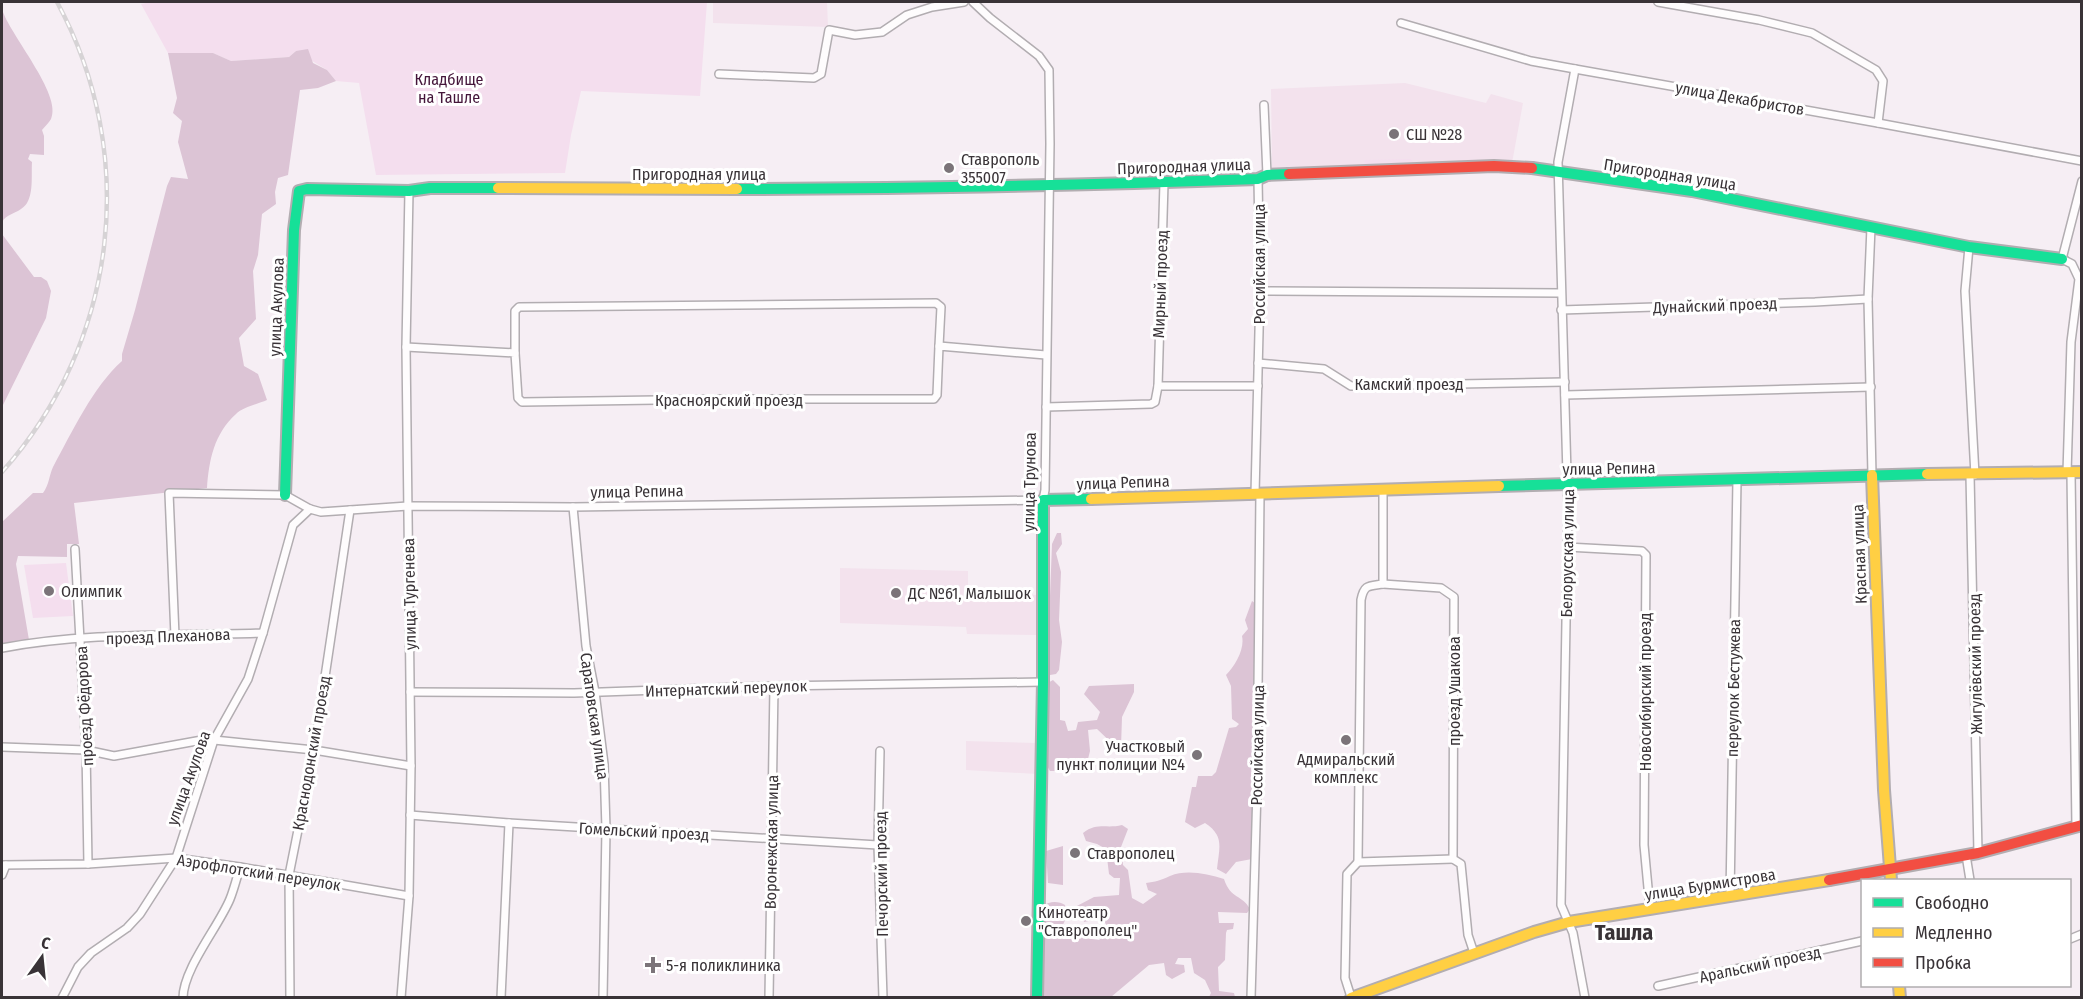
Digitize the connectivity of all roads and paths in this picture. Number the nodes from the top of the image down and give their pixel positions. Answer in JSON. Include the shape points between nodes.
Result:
{"nodes":[{"id":1,"x":964,"y":2,"type":"edge"},
{"id":2,"x":973,"y":2,"type":"edge"},
{"id":3,"x":1658,"y":2,"type":"edge"},
{"id":4,"x":1401,"y":24,"type":"dead end"},
{"id":5,"x":1575,"y":69,"type":"junction"},
{"id":6,"x":719,"y":74,"type":"dead end"},
{"id":7,"x":1264,"y":105,"type":"dead end"},
{"id":8,"x":1878,"y":123,"type":"junction"},
{"id":9,"x":2082,"y":161,"type":"edge"},
{"id":10,"x":1559,"y":171,"type":"junction"},
{"id":11,"x":1262,"y":177,"type":"junction"},
{"id":12,"x":2082,"y":181,"type":"edge"},
{"id":13,"x":1164,"y":183,"type":"junction"},
{"id":14,"x":1049,"y":184,"type":"junction"},
{"id":15,"x":299,"y":191,"type":"joint"},
{"id":16,"x":409,"y":191,"type":"junction"},
{"id":17,"x":1871,"y":227,"type":"junction"},
{"id":18,"x":1969,"y":247,"type":"junction"},
{"id":19,"x":2062,"y":259,"type":"junction"},
{"id":20,"x":1260,"y":291,"type":"junction"},
{"id":21,"x":1561,"y":293,"type":"junction"},
{"id":22,"x":1868,"y":299,"type":"junction"},
{"id":23,"x":1562,"y":310,"type":"junction"},
{"id":24,"x":939,"y":346,"type":"junction"},
{"id":25,"x":406,"y":347,"type":"junction"},
{"id":26,"x":515,"y":353,"type":"junction"},
{"id":27,"x":1046,"y":355,"type":"junction"},
{"id":28,"x":1258,"y":363,"type":"junction"},
{"id":29,"x":1565,"y":382,"type":"junction"},
{"id":30,"x":1158,"y":386,"type":"junction"},
{"id":31,"x":1258,"y":386,"type":"junction"},
{"id":32,"x":1871,"y":387,"type":"junction"},
{"id":33,"x":1565,"y":395,"type":"junction"},
{"id":34,"x":1046,"y":407,"type":"junction"},
{"id":35,"x":2073,"y":473,"type":"edge"},
{"id":36,"x":1973,"y":475,"type":"junction"},
{"id":37,"x":1872,"y":476,"type":"junction"},
{"id":38,"x":1737,"y":480,"type":"junction"},
{"id":39,"x":1568,"y":484,"type":"junction"},
{"id":40,"x":1383,"y":489,"type":"junction"},
{"id":41,"x":1257,"y":493,"type":"junction"},
{"id":42,"x":285,"y":495,"type":"junction"},
{"id":43,"x":1043,"y":500,"type":"junction"},
{"id":44,"x":408,"y":506,"type":"junction"},
{"id":45,"x":573,"y":507,"type":"junction"},
{"id":46,"x":310,"y":509,"type":"junction"},
{"id":47,"x":350,"y":510,"type":"junction"},
{"id":48,"x":1567,"y":547,"type":"junction"},
{"id":49,"x":75,"y":549,"type":"dead end"},
{"id":50,"x":1383,"y":584,"type":"junction"},
{"id":51,"x":263,"y":633,"type":"junction"},
{"id":52,"x":175,"y":636,"type":"junction"},
{"id":53,"x":80,"y":638,"type":"junction"},
{"id":54,"x":2,"y":648,"type":"edge"},
{"id":55,"x":1042,"y":682,"type":"junction"},
{"id":56,"x":774,"y":686,"type":"junction"},
{"id":57,"x":410,"y":692,"type":"junction"},
{"id":58,"x":595,"y":692,"type":"junction"},
{"id":59,"x":214,"y":740,"type":"junction"},
{"id":60,"x":2,"y":747,"type":"edge"},
{"id":61,"x":86,"y":750,"type":"junction"},
{"id":62,"x":314,"y":750,"type":"junction"},
{"id":63,"x":880,"y":751,"type":"dead end"},
{"id":64,"x":411,"y":766,"type":"junction"},
{"id":65,"x":410,"y":815,"type":"junction"},
{"id":66,"x":509,"y":823,"type":"junction"},
{"id":67,"x":2079,"y":826,"type":"edge"},
{"id":68,"x":606,"y":829,"type":"junction"},
{"id":69,"x":770,"y":837,"type":"junction"},
{"id":70,"x":878,"y":845,"type":"junction"},
{"id":71,"x":1978,"y":853,"type":"junction"},
{"id":72,"x":1966,"y":855,"type":"junction"},
{"id":73,"x":176,"y":858,"type":"junction"},
{"id":74,"x":1453,"y":859,"type":"junction"},
{"id":75,"x":1358,"y":862,"type":"junction"},
{"id":76,"x":88,"y":864,"type":"junction"},
{"id":77,"x":4,"y":865,"type":"edge"},
{"id":78,"x":240,"y":867,"type":"junction"},
{"id":79,"x":2,"y":874,"type":"edge"},
{"id":80,"x":289,"y":875,"type":"junction"},
{"id":81,"x":1891,"y":875,"type":"edge"},
{"id":82,"x":1970,"y":879,"type":"edge"},
{"id":83,"x":409,"y":896,"type":"junction"},
{"id":84,"x":1730,"y":896,"type":"junction"},
{"id":85,"x":1650,"y":909,"type":"junction"},
{"id":86,"x":1569,"y":922,"type":"junction"},
{"id":87,"x":1861,"y":941,"type":"edge"},
{"id":88,"x":1473,"y":953,"type":"junction"},
{"id":89,"x":1658,"y":986,"type":"dead end"},
{"id":90,"x":62,"y":998,"type":"edge"},
{"id":91,"x":183,"y":998,"type":"edge"},
{"id":92,"x":290,"y":998,"type":"edge"},
{"id":93,"x":401,"y":998,"type":"edge"},
{"id":94,"x":501,"y":998,"type":"edge"},
{"id":95,"x":603,"y":998,"type":"edge"},
{"id":96,"x":769,"y":998,"type":"edge"},
{"id":97,"x":882,"y":998,"type":"edge"},
{"id":98,"x":1037,"y":998,"type":"edge"},
{"id":99,"x":1251,"y":998,"type":"edge"},
{"id":100,"x":1351,"y":998,"type":"edge"},
{"id":101,"x":1585,"y":998,"type":"edge"}],
"edges":[{"from":1,"to":6,"type":"street","via":[[907,15],[882,32],[855,35],[829,30],[821,74],[814,78]]},
{"from":2,"to":14,"type":"street","name":"улица Трунова","via":[[1039,56],[1049,70]]},
{"from":3,"to":8,"type":"street","via":[[1812,33],[1876,70],[1883,81]]},
{"from":4,"to":5,"type":"street","name":"улица Декабристов","via":[[1531,61]]},
{"from":5,"to":8,"type":"street","name":"улица Декабристов"},
{"from":5,"to":10,"type":"street","name":"Белорусская улица"},
{"from":7,"to":11,"type":"street","name":"Российская улица"},
{"from":8,"to":9,"type":"street","name":"улица Декабристов"},
{"from":10,"to":11,"type":"street","name":"Пригородная улица","via":[[1494,166]]},
{"from":10,"to":17,"type":"street","name":"Пригородная улица","via":[[1692,191]]},
{"from":10,"to":21,"type":"street","name":"Белорусская улица"},
{"from":11,"to":13,"type":"street","name":"Пригородная улица"},
{"from":11,"to":20,"type":"street","name":"Российская улица"},
{"from":12,"to":19,"type":"street"},
{"from":13,"to":14,"type":"street","name":"Пригородная улица"},
{"from":13,"to":30,"type":"street","name":"Мирный проезд"},
{"from":14,"to":16,"type":"street","name":"Пригородная улица","via":[[894,189]]},
{"from":14,"to":27,"type":"street","name":"улица Трунова"},
{"from":15,"to":16,"type":"street","name":"Пригородная улица"},
{"from":15,"to":42,"type":"street","name":"улица Акулова","via":[[294,230]]},
{"from":16,"to":25,"type":"street","name":"улица Тургенева"},
{"from":17,"to":18,"type":"street","name":"Пригородная улица"},
{"from":17,"to":22,"type":"street","name":"Красная улица"},
{"from":18,"to":19,"type":"street","name":"Пригородная улица"},
{"from":18,"to":36,"type":"street","name":"Жигулёвский проезд","via":[[1965,291]]},
{"from":19,"to":35,"type":"street","via":[[2072,264],[2079,279],[2070,353]]},
{"from":20,"to":21,"type":"street"},
{"from":20,"to":28,"type":"street","name":"Российская улица"},
{"from":21,"to":23,"type":"street","name":"Белорусская улица"},
{"from":22,"to":23,"type":"street","name":"Дунайский проезд"},
{"from":22,"to":32,"type":"street","name":"Красная улица"},
{"from":23,"to":29,"type":"street","name":"Белорусская улица"},
{"from":24,"to":26,"type":"street","name":"Красноярский проезд","via":[[941,307],[936,303],[519,307],[515,311]]},
{"from":24,"to":26,"type":"street","name":"Красноярский проезд","via":[[934,399],[522,402],[518,398]]},
{"from":24,"to":27,"type":"street"},
{"from":25,"to":26,"type":"street"},
{"from":25,"to":44,"type":"street","name":"улица Тургенева"},
{"from":27,"to":34,"type":"street","name":"улица Трунова"},
{"from":28,"to":29,"type":"street","name":"Камский проезд","via":[[1324,369],[1351,386]]},
{"from":28,"to":31,"type":"street","name":"Российская улица"},
{"from":29,"to":33,"type":"street","name":"Белорусская улица"},
{"from":30,"to":31,"type":"street"},
{"from":30,"to":34,"type":"street","via":[[1151,404]]},
{"from":31,"to":41,"type":"street","name":"Российская улица"},
{"from":32,"to":33,"type":"street"},
{"from":32,"to":37,"type":"street","name":"Красная улица"},
{"from":33,"to":39,"type":"street","name":"Белорусская улица"},
{"from":34,"to":43,"type":"street","name":"улица Трунова"},
{"from":35,"to":36,"type":"street","name":"улица Репина"},
{"from":35,"to":67,"type":"street"},
{"from":36,"to":37,"type":"street","name":"улица Репина"},
{"from":36,"to":71,"type":"street","name":"Жигулёвский проезд"},
{"from":37,"to":38,"type":"street","name":"улица Репина"},
{"from":37,"to":81,"type":"street","name":"Красная улица"},
{"from":38,"to":39,"type":"street","name":"улица Репина"},
{"from":38,"to":84,"type":"street","name":"переулок Бестужева"},
{"from":39,"to":40,"type":"street","name":"улица Репина"},
{"from":39,"to":48,"type":"street","name":"Белорусская улица"},
{"from":40,"to":41,"type":"street","name":"улица Репина"},
{"from":40,"to":50,"type":"street"},
{"from":41,"to":43,"type":"street","name":"улица Репина"},
{"from":41,"to":99,"type":"street","name":"Российская улица","via":[[1257,766]]},
{"from":42,"to":46,"type":"street","name":"улица Репина"},
{"from":42,"to":52,"type":"street","name":"улица Репина","via":[[169,493]]},
{"from":43,"to":45,"type":"street","name":"улица Репина"},
{"from":43,"to":55,"type":"street","name":"улица Трунова"},
{"from":44,"to":45,"type":"street","name":"улица Репина"},
{"from":44,"to":47,"type":"street","name":"улица Репина"},
{"from":44,"to":57,"type":"street","name":"улица Тургенева"},
{"from":45,"to":58,"type":"street","name":"Саратовская улица","via":[[586,646]]},
{"from":46,"to":47,"type":"street","name":"улица Репина"},
{"from":46,"to":51,"type":"street","name":"улица Акулова","via":[[292,525]]},
{"from":47,"to":62,"type":"street","name":"Краснодонский проезд"},
{"from":48,"to":85,"type":"street","name":"Новосибирский проезд","via":[[1642,551],[1646,555],[1644,845]]},
{"from":48,"to":86,"type":"street","name":"Белорусская улица","via":[[1561,905]]},
{"from":49,"to":53,"type":"street","name":"проезд Фёдорова"},
{"from":50,"to":74,"type":"street","name":"проезд Ушакова","via":[[1441,588],[1454,597]]},
{"from":50,"to":75,"type":"street","via":[[1366,587],[1361,600]]},
{"from":51,"to":52,"type":"street","name":"проезд Плеханова"},
{"from":51,"to":59,"type":"street","name":"улица Акулова","via":[[248,679]]},
{"from":52,"to":53,"type":"street","name":"проезд Плеханова"},
{"from":53,"to":54,"type":"street","name":"проезд Плеханова"},
{"from":53,"to":61,"type":"street","name":"проезд Фёдорова"},
{"from":55,"to":56,"type":"street","name":"Интернатский переулок"},
{"from":55,"to":98,"type":"street","name":"улица Трунова"},
{"from":56,"to":58,"type":"street","name":"Интернатский переулок"},
{"from":56,"to":69,"type":"street","name":"Воронежская улица"},
{"from":57,"to":58,"type":"street","name":"Интернатский переулок"},
{"from":57,"to":64,"type":"street","name":"улица Тургенева"},
{"from":58,"to":68,"type":"street","name":"Саратовская улица","via":[[604,764]]},
{"from":59,"to":61,"type":"street","via":[[114,756]]},
{"from":59,"to":62,"type":"street"},
{"from":59,"to":73,"type":"street","name":"улица Акулова"},
{"from":60,"to":61,"type":"street"},
{"from":61,"to":76,"type":"street","name":"проезд Фёдорова"},
{"from":62,"to":64,"type":"street"},
{"from":62,"to":80,"type":"street","name":"Краснодонский проезд"},
{"from":63,"to":70,"type":"street","name":"Печорский проезд"},
{"from":64,"to":65,"type":"street","name":"улица Тургенева"},
{"from":65,"to":66,"type":"street","name":"Гомельский проезд"},
{"from":65,"to":83,"type":"street","name":"улица Тургенева"},
{"from":66,"to":68,"type":"street","name":"Гомельский проезд"},
{"from":66,"to":94,"type":"street"},
{"from":67,"to":71,"type":"street","name":"улица Бурмистрова"},
{"from":68,"to":69,"type":"street","name":"Гомельский проезд"},
{"from":68,"to":95,"type":"street","name":"Саратовская улица"},
{"from":69,"to":70,"type":"street","name":"Гомельский проезд"},
{"from":69,"to":96,"type":"street","name":"Воронежская улица"},
{"from":70,"to":97,"type":"street","name":"Печорский проезд"},
{"from":71,"to":72,"type":"street","name":"улица Бурмистрова"},
{"from":72,"to":81,"type":"street","name":"улица Бурмистрова"},
{"from":72,"to":82,"type":"street"},
{"from":73,"to":76,"type":"street","name":"Аэрофлотский переулок"},
{"from":73,"to":78,"type":"street","name":"Аэрофлотский переулок"},
{"from":73,"to":90,"type":"street","name":"улица Акулова","via":[[140,914],[78,967]]},
{"from":74,"to":75,"type":"street"},
{"from":74,"to":88,"type":"street","name":"проезд Ушакова","via":[[1461,864]]},
{"from":75,"to":100,"type":"street","via":[[1347,874],[1345,978]]},
{"from":76,"to":77,"type":"street","name":"Аэрофлотский переулок"},
{"from":77,"to":79,"type":"street"},
{"from":78,"to":80,"type":"street","name":"Аэрофлотский переулок"},
{"from":78,"to":91,"type":"street","via":[[230,899],[189,975]]},
{"from":80,"to":83,"type":"street","name":"Аэрофлотский переулок"},
{"from":80,"to":92,"type":"street","name":"Краснодонский проезд"},
{"from":81,"to":84,"type":"street","name":"улица Бурмистрова"},
{"from":83,"to":93,"type":"street","name":"улица Тургенева"},
{"from":84,"to":85,"type":"street","name":"улица Бурмистрова"},
{"from":85,"to":86,"type":"street","name":"улица Бурмистрова"},
{"from":86,"to":88,"type":"street","name":"улица Бурмистрова"},
{"from":86,"to":101,"type":"street","name":"Белорусская улица"},
{"from":87,"to":89,"type":"street","name":"Аральский проезд"},
{"from":88,"to":100,"type":"street","name":"улица Бурмистрова"}]}
